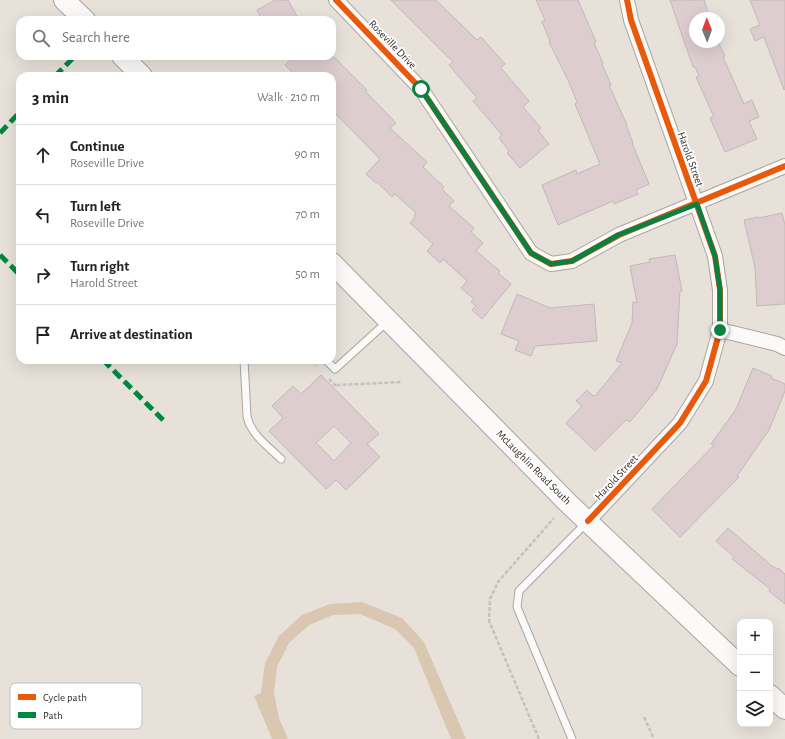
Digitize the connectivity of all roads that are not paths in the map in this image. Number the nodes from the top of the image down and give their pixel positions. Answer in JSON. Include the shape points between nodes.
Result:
{"nodes":[{"id":1,"x":64,"y":0,"type":"edge"},
{"id":2,"x":336,"y":0,"type":"edge"},
{"id":3,"x":627,"y":0,"type":"edge"},
{"id":4,"x":81,"y":16,"type":"edge"},
{"id":5,"x":126,"y":60,"type":"edge"},
{"id":6,"x":138,"y":72,"type":"edge"},
{"id":7,"x":785,"y":166,"type":"edge"},
{"id":8,"x":697,"y":204,"type":"junction"},
{"id":9,"x":336,"y":267,"type":"edge"},
{"id":10,"x":388,"y":320,"type":"junction"},
{"id":11,"x":720,"y":330,"type":"junction"},
{"id":12,"x":785,"y":348,"type":"edge"},
{"id":13,"x":244,"y":364,"type":"edge"},
{"id":14,"x":330,"y":364,"type":"edge"},
{"id":15,"x":281,"y":459,"type":"dead end"},
{"id":16,"x":588,"y":521,"type":"junction"},
{"id":17,"x":737,"y":663,"type":"edge"},
{"id":18,"x":773,"y":698,"type":"edge"},
{"id":19,"x":785,"y":709,"type":"edge"},
{"id":20,"x":572,"y":739,"type":"edge"}],
"edges":[{"from":1,"to":4,"type":"main road"},
{"from":2,"to":8,"type":"street","name":"Roseville Drive","via":[[421,89],[531,253],[537,257],[551,264],[572,261],[618,235]]},
{"from":3,"to":8,"type":"street","name":"Harold Street","via":[[631,20]]},
{"from":5,"to":6,"type":"main road"},
{"from":7,"to":8,"type":"street","name":"Roseville Drive"},
{"from":8,"to":11,"type":"street","name":"Harold Street","via":[[715,256],[720,290]]},
{"from":9,"to":10,"type":"main road","name":"McLaughlin Road South"},
{"from":10,"to":14,"type":"lane","via":[[335,369]]},
{"from":10,"to":16,"type":"main road","name":"McLaughlin Road South"},
{"from":11,"to":12,"type":"street"},
{"from":11,"to":16,"type":"street","name":"Harold Street","via":[[706,381],[680,423]]},
{"from":13,"to":15,"type":"lane","via":[[248,424]]},
{"from":16,"to":17,"type":"main road","name":"McLaughlin Road South"},
{"from":16,"to":20,"type":"lane","via":[[518,591],[517,595],[517,607]]},
{"from":18,"to":19,"type":"main road"}]}
